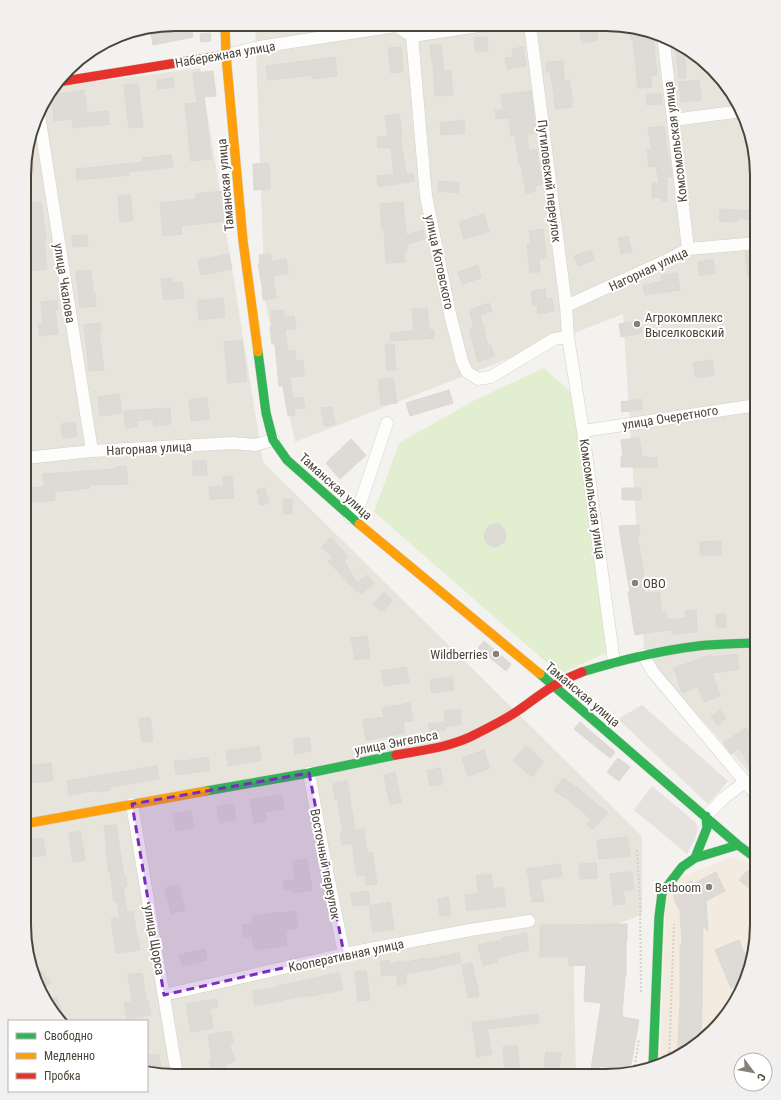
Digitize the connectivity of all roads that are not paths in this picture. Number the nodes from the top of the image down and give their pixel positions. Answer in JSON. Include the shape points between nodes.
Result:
{"nodes":[{"id":1,"x":225,"y":31,"type":"edge"},
{"id":2,"x":359,"y":31,"type":"edge"},
{"id":3,"x":405,"y":31,"type":"edge"},
{"id":4,"x":445,"y":31,"type":"edge"},
{"id":5,"x":531,"y":31,"type":"edge"},
{"id":6,"x":412,"y":36,"type":"junction"},
{"id":7,"x":664,"y":43,"type":"edge"},
{"id":8,"x":226,"y":55,"type":"junction"},
{"id":9,"x":66,"y":81,"type":"edge"},
{"id":10,"x":735,"y":112,"type":"edge"},
{"id":11,"x":673,"y":120,"type":"junction"},
{"id":12,"x":40,"y":125,"type":"edge"},
{"id":13,"x":750,"y":244,"type":"edge"},
{"id":14,"x":688,"y":249,"type":"junction"},
{"id":15,"x":566,"y":306,"type":"junction"},
{"id":16,"x":568,"y":337,"type":"junction"},
{"id":17,"x":750,"y":406,"type":"edge"},
{"id":18,"x":386,"y":423,"type":"dead end"},
{"id":19,"x":583,"y":431,"type":"junction"},
{"id":20,"x":273,"y":440,"type":"junction"},
{"id":21,"x":92,"y":451,"type":"junction"},
{"id":22,"x":31,"y":457,"type":"edge"},
{"id":23,"x":350,"y":516,"type":"junction"},
{"id":24,"x":750,"y":643,"type":"edge"},
{"id":25,"x":643,"y":655,"type":"junction"},
{"id":26,"x":614,"y":662,"type":"junction"},
{"id":27,"x":553,"y":685,"type":"junction"},
{"id":28,"x":309,"y":773,"type":"junction"},
{"id":29,"x":745,"y":782,"type":"junction"},
{"id":30,"x":750,"y":788,"type":"edge"},
{"id":31,"x":132,"y":804,"type":"junction"},
{"id":32,"x":706,"y":816,"type":"junction"},
{"id":33,"x":31,"y":823,"type":"edge"},
{"id":34,"x":738,"y":844,"type":"junction"},
{"id":35,"x":750,"y":853,"type":"edge"},
{"id":36,"x":695,"y":858,"type":"junction"},
{"id":37,"x":529,"y":921,"type":"dead end"},
{"id":38,"x":344,"y":954,"type":"junction"},
{"id":39,"x":164,"y":995,"type":"junction"},
{"id":40,"x":653,"y":1061,"type":"edge"},
{"id":41,"x":176,"y":1069,"type":"edge"}],
"edges":[{"from":1,"to":8,"type":"street","name":"Таманская улица"},
{"from":2,"to":8,"type":"street","name":"Набережная улица"},
{"from":3,"to":6,"type":"street","name":"Набережная улица"},
{"from":4,"to":6,"type":"street"},
{"from":5,"to":15,"type":"street","name":"Путиловский переулок"},
{"from":6,"to":16,"type":"street","name":"улица Котовского","via":[[426,196],[450,314],[467,372],[478,379],[492,377],[554,339]]},
{"from":7,"to":11,"type":"street","name":"Комсомольская улица"},
{"from":8,"to":9,"type":"street","name":"Набережная улица"},
{"from":8,"to":20,"type":"street","name":"Таманская улица","via":[[243,241],[266,413]]},
{"from":10,"to":11,"type":"street"},
{"from":11,"to":14,"type":"street","name":"Комсомольская улица"},
{"from":12,"to":21,"type":"street","name":"улица Чкалова"},
{"from":13,"to":14,"type":"street","name":"Нагорная улица"},
{"from":14,"to":15,"type":"street","name":"Нагорная улица"},
{"from":15,"to":16,"type":"street","name":"Путиловский переулок"},
{"from":16,"to":19,"type":"street","name":"Комсомольская улица"},
{"from":17,"to":19,"type":"street","name":"улица Очеретного"},
{"from":18,"to":23,"type":"street","via":[[360,504]]},
{"from":19,"to":26,"type":"street","name":"Комсомольская улица"},
{"from":20,"to":21,"type":"street","name":"Нагорная улица","via":[[255,445],[232,443]]},
{"from":20,"to":23,"type":"street","name":"Таманская улица","via":[[287,460]]},
{"from":21,"to":22,"type":"street","name":"Нагорная улица"},
{"from":23,"to":27,"type":"street","name":"Таманская улица"},
{"from":24,"to":25,"type":"street","name":"улица Энгельса","via":[[699,646]]},
{"from":25,"to":26,"type":"street","name":"улица Энгельса"},
{"from":25,"to":29,"type":"street","via":[[653,672]]},
{"from":26,"to":27,"type":"street","name":"улица Энгельса"},
{"from":27,"to":28,"type":"street","name":"улица Энгельса","via":[[517,711],[475,735],[447,745]]},
{"from":27,"to":32,"type":"street","name":"Таманская улица"},
{"from":28,"to":31,"type":"street","name":"улица Энгельса"},
{"from":28,"to":38,"type":"street","name":"Восточный переулок"},
{"from":29,"to":30,"type":"street"},
{"from":29,"to":32,"type":"street","via":[[724,797]]},
{"from":31,"to":33,"type":"street","name":"улица Энгельса"},
{"from":31,"to":39,"type":"street","name":"улица Щорса"},
{"from":32,"to":34,"type":"street","name":"Таманская улица"},
{"from":32,"to":36,"type":"street","via":[[707,828]]},
{"from":34,"to":35,"type":"street"},
{"from":34,"to":36,"type":"street"},
{"from":36,"to":40,"type":"street","via":[[682,867],[662,893]]},
{"from":37,"to":38,"type":"street","name":"Кооперативная улица"},
{"from":38,"to":39,"type":"street","name":"Кооперативная улица"},
{"from":39,"to":41,"type":"street","name":"улица Щорса"}]}
